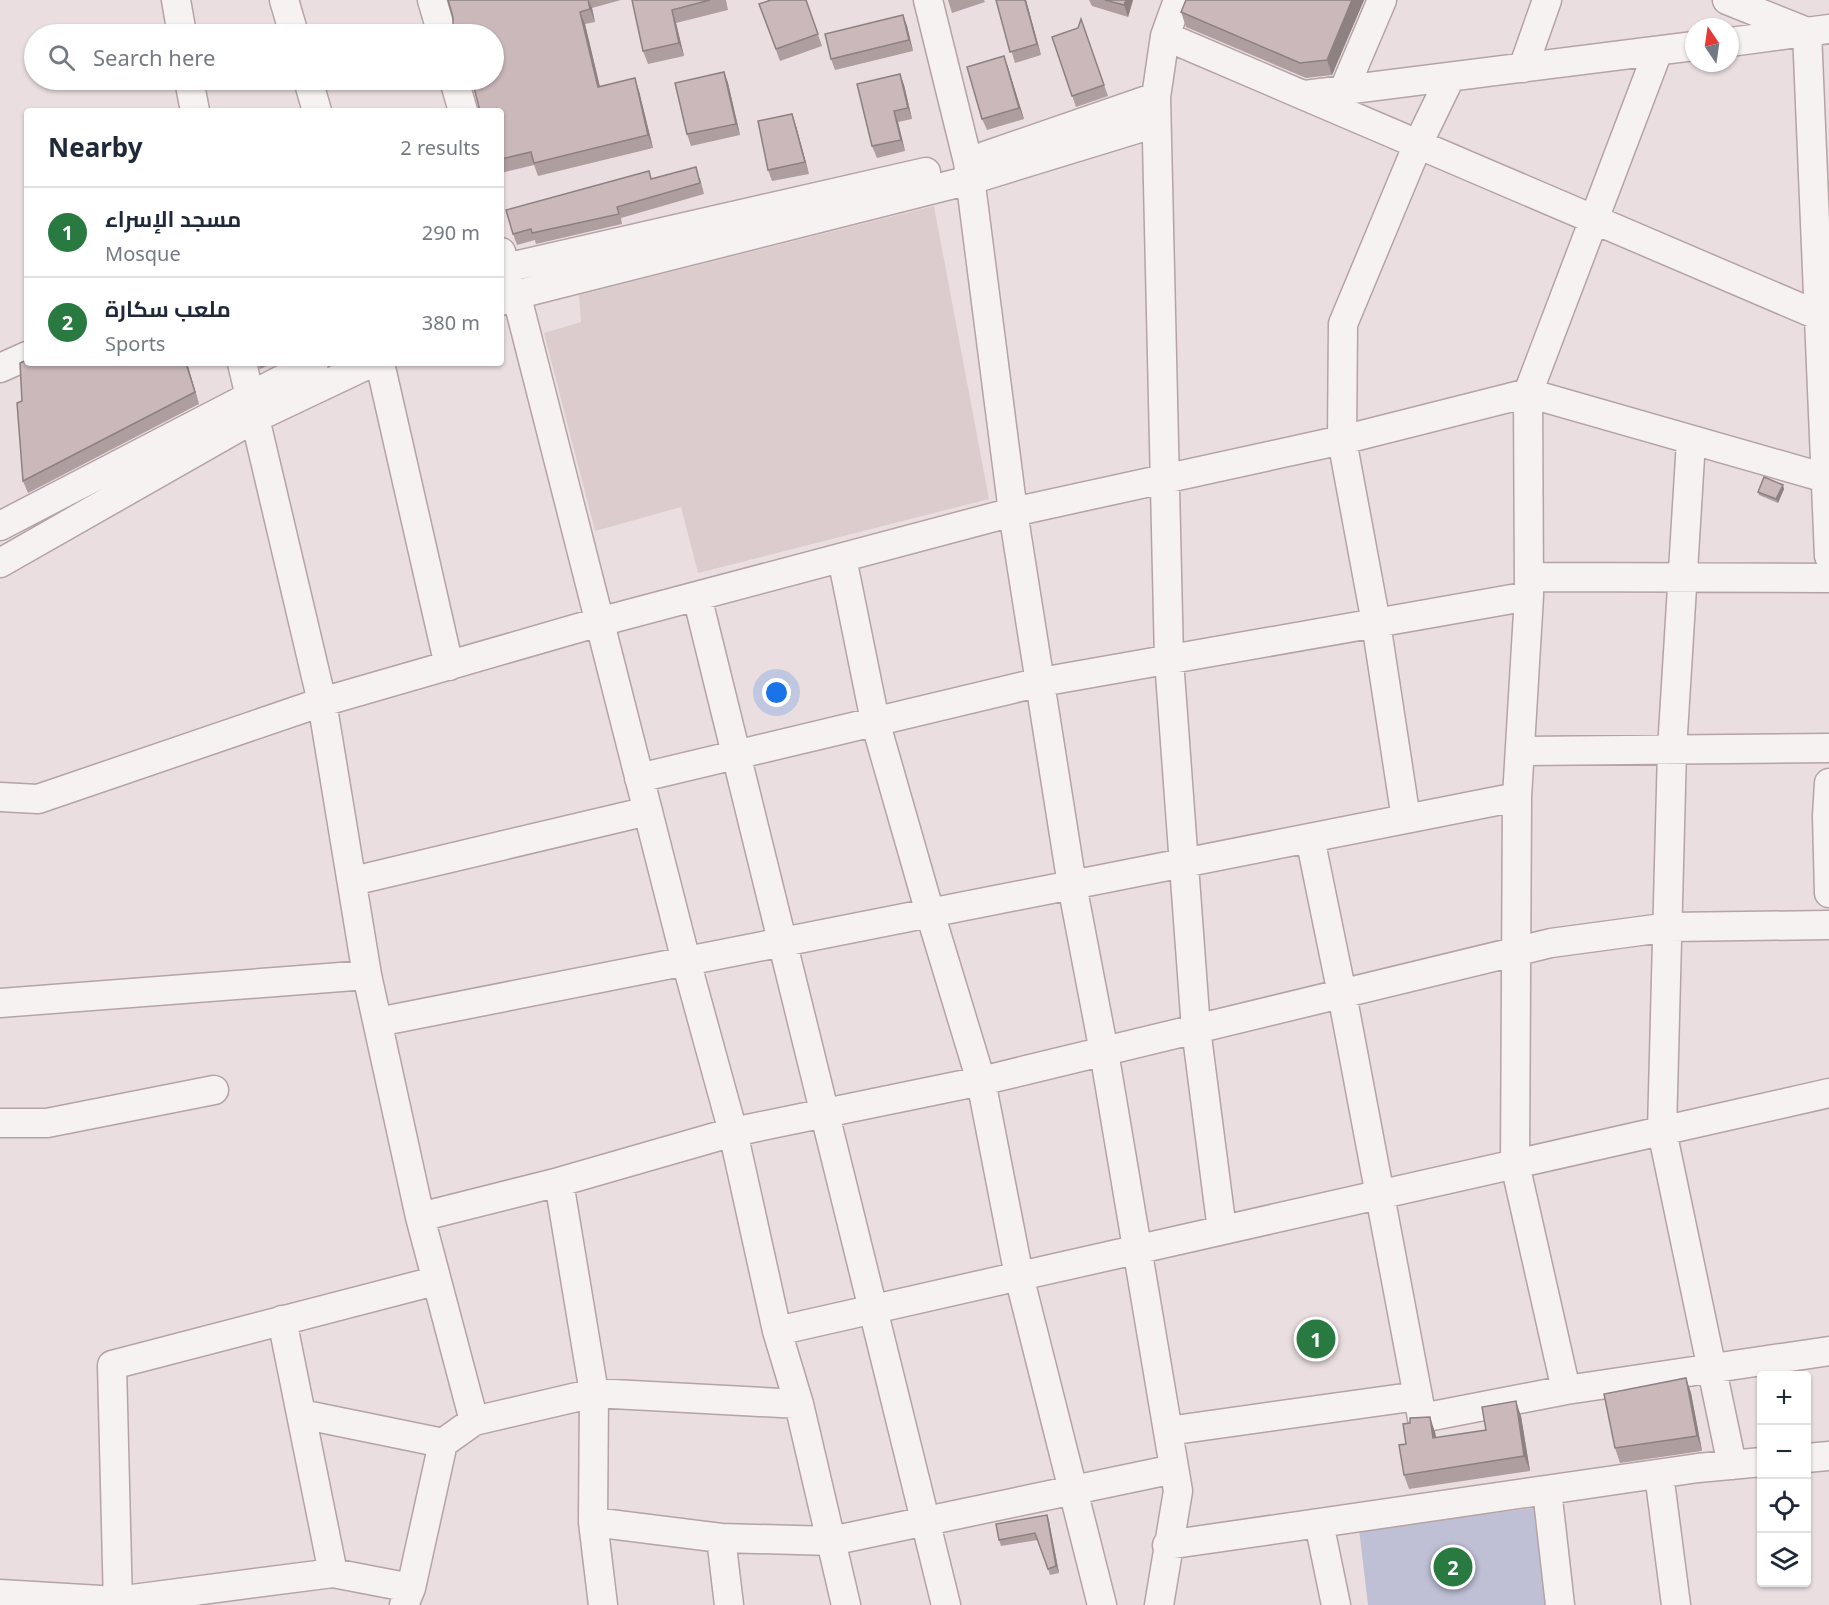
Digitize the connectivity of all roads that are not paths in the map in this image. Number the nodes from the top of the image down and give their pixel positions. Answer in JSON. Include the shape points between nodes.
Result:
{"nodes":[{"id":1,"x":176,"y":0,"type":"edge"},
{"id":2,"x":284,"y":0,"type":"edge"},
{"id":3,"x":432,"y":0,"type":"edge"},
{"id":4,"x":928,"y":0,"type":"edge"},
{"id":5,"x":1178,"y":0,"type":"edge"},
{"id":6,"x":1382,"y":0,"type":"edge"},
{"id":7,"x":1547,"y":0,"type":"edge"},
{"id":8,"x":1727,"y":0,"type":"edge"},
{"id":9,"x":180,"y":24,"type":"edge"},
{"id":10,"x":291,"y":24,"type":"edge"},
{"id":11,"x":439,"y":24,"type":"edge"},
{"id":12,"x":1818,"y":31,"type":"edge"},
{"id":13,"x":1165,"y":36,"type":"junction"},
{"id":14,"x":1739,"y":41,"type":"edge"},
{"id":15,"x":1685,"y":47,"type":"edge"},
{"id":16,"x":1658,"y":51,"type":"junction"},
{"id":17,"x":1522,"y":68,"type":"junction"},
{"id":18,"x":1450,"y":78,"type":"junction"},
{"id":19,"x":191,"y":90,"type":"edge"},
{"id":20,"x":311,"y":90,"type":"edge"},
{"id":21,"x":457,"y":90,"type":"edge"},
{"id":22,"x":1339,"y":100,"type":"junction"},
{"id":23,"x":194,"y":108,"type":"edge"},
{"id":24,"x":316,"y":108,"type":"edge"},
{"id":25,"x":462,"y":108,"type":"edge"},
{"id":26,"x":1156,"y":110,"type":"junction"},
{"id":27,"x":1418,"y":144,"type":"junction"},
{"id":28,"x":969,"y":171,"type":"junction"},
{"id":29,"x":1592,"y":219,"type":"junction"},
{"id":30,"x":504,"y":263,"type":"edge"},
{"id":31,"x":504,"y":275,"type":"edge"},
{"id":32,"x":508,"y":298,"type":"edge"},
{"id":33,"x":1824,"y":318,"type":"edge"},
{"id":34,"x":24,"y":357,"type":"edge"},
{"id":35,"x":243,"y":366,"type":"edge"},
{"id":36,"x":310,"y":366,"type":"edge"},
{"id":37,"x":363,"y":366,"type":"edge"},
{"id":38,"x":381,"y":366,"type":"edge"},
{"id":39,"x":0,"y":368,"type":"edge"},
{"id":40,"x":1528,"y":393,"type":"junction"},
{"id":41,"x":252,"y":407,"type":"junction"},
{"id":42,"x":1342,"y":440,"type":"junction"},
{"id":43,"x":1691,"y":441,"type":"junction"},
{"id":44,"x":1163,"y":478,"type":"junction"},
{"id":45,"x":1827,"y":479,"type":"edge"},
{"id":46,"x":1013,"y":512,"type":"junction"},
{"id":47,"x":0,"y":526,"type":"edge"},
{"id":48,"x":1829,"y":556,"type":"edge"},
{"id":49,"x":842,"y":558,"type":"junction"},
{"id":50,"x":0,"y":563,"type":"edge"},
{"id":51,"x":1683,"y":578,"type":"junction"},
{"id":52,"x":1829,"y":578,"type":"edge"},
{"id":53,"x":1529,"y":586,"type":"junction"},
{"id":54,"x":696,"y":596,"type":"junction"},
{"id":55,"x":599,"y":622,"type":"junction"},
{"id":56,"x":1376,"y":623,"type":"junction"},
{"id":57,"x":1169,"y":660,"type":"junction"},
{"id":58,"x":449,"y":666,"type":"junction"},
{"id":59,"x":1041,"y":682,"type":"junction"},
{"id":60,"x":322,"y":702,"type":"junction"},
{"id":61,"x":875,"y":721,"type":"junction"},
{"id":62,"x":1829,"y":748,"type":"edge"},
{"id":63,"x":1672,"y":750,"type":"junction"},
{"id":64,"x":1520,"y":751,"type":"junction"},
{"id":65,"x":737,"y":754,"type":"junction"},
{"id":66,"x":639,"y":778,"type":"junction"},
{"id":67,"x":1829,"y":783,"type":"edge"},
{"id":68,"x":0,"y":797,"type":"edge"},
{"id":69,"x":1517,"y":797,"type":"junction"},
{"id":70,"x":648,"y":811,"type":"junction"},
{"id":71,"x":1406,"y":819,"type":"junction"},
{"id":72,"x":1310,"y":838,"type":"junction"},
{"id":73,"x":1183,"y":863,"type":"junction"},
{"id":74,"x":352,"y":881,"type":"junction"},
{"id":75,"x":1072,"y":885,"type":"junction"},
{"id":76,"x":1829,"y":893,"type":"edge"},
{"id":77,"x":930,"y":913,"type":"junction"},
{"id":78,"x":1829,"y":925,"type":"edge"},
{"id":79,"x":1670,"y":927,"type":"junction"},
{"id":80,"x":782,"y":942,"type":"junction"},
{"id":81,"x":1515,"y":951,"type":"junction"},
{"id":82,"x":686,"y":961,"type":"junction"},
{"id":83,"x":367,"y":975,"type":"junction"},
{"id":84,"x":1342,"y":994,"type":"junction"},
{"id":85,"x":0,"y":1003,"type":"edge"},
{"id":86,"x":378,"y":1022,"type":"junction"},
{"id":87,"x":1196,"y":1029,"type":"junction"},
{"id":88,"x":1104,"y":1052,"type":"junction"},
{"id":89,"x":981,"y":1081,"type":"junction"},
{"id":90,"x":214,"y":1090,"type":"dead end"},
{"id":91,"x":1829,"y":1093,"type":"edge"},
{"id":92,"x":825,"y":1113,"type":"junction"},
{"id":93,"x":0,"y":1123,"type":"edge"},
{"id":94,"x":1662,"y":1131,"type":"junction"},
{"id":95,"x":733,"y":1132,"type":"junction"},
{"id":96,"x":1515,"y":1164,"type":"junction"},
{"id":97,"x":559,"y":1182,"type":"junction"},
{"id":98,"x":1378,"y":1195,"type":"junction"},
{"id":99,"x":420,"y":1217,"type":"junction"},
{"id":100,"x":1222,"y":1230,"type":"junction"},
{"id":101,"x":1136,"y":1250,"type":"junction"},
{"id":102,"x":1019,"y":1276,"type":"junction"},
{"id":103,"x":435,"y":1281,"type":"junction"},
{"id":104,"x":873,"y":1309,"type":"junction"},
{"id":105,"x":282,"y":1320,"type":"junction"},
{"id":106,"x":777,"y":1331,"type":"junction"},
{"id":107,"x":1829,"y":1351,"type":"edge"},
{"id":108,"x":1712,"y":1369,"type":"junction"},
{"id":109,"x":1566,"y":1390,"type":"junction"},
{"id":110,"x":594,"y":1393,"type":"junction"},
{"id":111,"x":1418,"y":1396,"type":"junction"},
{"id":112,"x":799,"y":1404,"type":"junction"},
{"id":113,"x":301,"y":1414,"type":"junction"},
{"id":114,"x":474,"y":1421,"type":"junction"},
{"id":115,"x":1168,"y":1431,"type":"junction"},
{"id":116,"x":443,"y":1443,"type":"junction"},
{"id":117,"x":1829,"y":1456,"type":"edge"},
{"id":118,"x":1811,"y":1458,"type":"edge"},
{"id":119,"x":1757,"y":1462,"type":"edge"},
{"id":120,"x":1731,"y":1465,"type":"junction"},
{"id":121,"x":1174,"y":1469,"type":"junction"},
{"id":122,"x":1659,"y":1474,"type":"junction"},
{"id":123,"x":1073,"y":1490,"type":"junction"},
{"id":124,"x":1547,"y":1490,"type":"junction"},
{"id":125,"x":593,"y":1521,"type":"junction"},
{"id":126,"x":926,"y":1521,"type":"junction"},
{"id":127,"x":1319,"y":1523,"type":"junction"},
{"id":128,"x":720,"y":1538,"type":"junction"},
{"id":129,"x":831,"y":1541,"type":"junction"},
{"id":130,"x":1167,"y":1545,"type":"junction"},
{"id":131,"x":333,"y":1573,"type":"junction"},
{"id":132,"x":0,"y":1594,"type":"edge"},
{"id":133,"x":408,"y":1596,"type":"edge"},
{"id":134,"x":118,"y":1603,"type":"edge"},
{"id":135,"x":603,"y":1605,"type":"edge"},
{"id":136,"x":729,"y":1605,"type":"edge"},
{"id":137,"x":846,"y":1605,"type":"edge"},
{"id":138,"x":946,"y":1605,"type":"edge"},
{"id":139,"x":1102,"y":1605,"type":"edge"},
{"id":140,"x":1159,"y":1605,"type":"edge"},
{"id":141,"x":1336,"y":1605,"type":"edge"},
{"id":142,"x":1560,"y":1605,"type":"edge"},
{"id":143,"x":1676,"y":1605,"type":"edge"}],
"edges":[{"from":1,"to":9,"type":"street"},
{"from":2,"to":10,"type":"street"},
{"from":3,"to":11,"type":"street"},
{"from":4,"to":28,"type":"street"},
{"from":5,"to":13,"type":"street"},
{"from":6,"to":22,"type":"street"},
{"from":7,"to":17,"type":"street"},
{"from":8,"to":12,"type":"street"},
{"from":12,"to":14,"type":"street"},
{"from":12,"to":33,"type":"street"},
{"from":13,"to":22,"type":"street","via":[[1303,95]]},
{"from":13,"to":26,"type":"street"},
{"from":15,"to":16,"type":"street"},
{"from":16,"to":17,"type":"street"},
{"from":16,"to":29,"type":"street"},
{"from":17,"to":18,"type":"street"},
{"from":18,"to":22,"type":"street"},
{"from":18,"to":27,"type":"street"},
{"from":19,"to":23,"type":"street"},
{"from":20,"to":24,"type":"street"},
{"from":21,"to":25,"type":"street"},
{"from":22,"to":27,"type":"street"},
{"from":26,"to":28,"type":"street"},
{"from":26,"to":44,"type":"street"},
{"from":27,"to":29,"type":"street"},
{"from":27,"to":42,"type":"street","via":[[1343,324]]},
{"from":28,"to":30,"type":"street"},
{"from":28,"to":32,"type":"street"},
{"from":28,"to":46,"type":"street"},
{"from":29,"to":33,"type":"street"},
{"from":29,"to":40,"type":"street"},
{"from":31,"to":32,"type":"street"},
{"from":32,"to":55,"type":"street"},
{"from":33,"to":45,"type":"street"},
{"from":34,"to":39,"type":"street"},
{"from":35,"to":41,"type":"street"},
{"from":36,"to":41,"type":"street"},
{"from":37,"to":41,"type":"street"},
{"from":38,"to":58,"type":"street"},
{"from":40,"to":42,"type":"street"},
{"from":40,"to":43,"type":"street"},
{"from":40,"to":53,"type":"street"},
{"from":41,"to":47,"type":"street"},
{"from":41,"to":50,"type":"street"},
{"from":41,"to":60,"type":"street"},
{"from":42,"to":44,"type":"street"},
{"from":42,"to":56,"type":"street"},
{"from":43,"to":45,"type":"street"},
{"from":43,"to":51,"type":"street"},
{"from":44,"to":46,"type":"street"},
{"from":44,"to":57,"type":"street"},
{"from":45,"to":48,"type":"street"},
{"from":46,"to":49,"type":"street"},
{"from":46,"to":59,"type":"street"},
{"from":49,"to":54,"type":"street"},
{"from":49,"to":61,"type":"street"},
{"from":51,"to":52,"type":"street"},
{"from":51,"to":53,"type":"street"},
{"from":51,"to":63,"type":"street"},
{"from":53,"to":56,"type":"street"},
{"from":53,"to":64,"type":"street"},
{"from":54,"to":55,"type":"street"},
{"from":54,"to":65,"type":"street"},
{"from":55,"to":58,"type":"street"},
{"from":55,"to":66,"type":"street"},
{"from":56,"to":57,"type":"street"},
{"from":56,"to":71,"type":"street"},
{"from":57,"to":59,"type":"street"},
{"from":57,"to":73,"type":"street"},
{"from":58,"to":60,"type":"street"},
{"from":59,"to":61,"type":"street"},
{"from":59,"to":75,"type":"street"},
{"from":60,"to":68,"type":"street","via":[[39,800]]},
{"from":60,"to":74,"type":"street"},
{"from":61,"to":65,"type":"street"},
{"from":61,"to":77,"type":"street"},
{"from":62,"to":63,"type":"street"},
{"from":63,"to":64,"type":"street"},
{"from":63,"to":79,"type":"street"},
{"from":64,"to":69,"type":"street"},
{"from":65,"to":66,"type":"street"},
{"from":65,"to":80,"type":"street"},
{"from":66,"to":70,"type":"street"},
{"from":67,"to":76,"type":"street"},
{"from":69,"to":71,"type":"street"},
{"from":69,"to":81,"type":"street"},
{"from":70,"to":74,"type":"street"},
{"from":70,"to":82,"type":"street"},
{"from":71,"to":72,"type":"street"},
{"from":72,"to":73,"type":"street"},
{"from":72,"to":84,"type":"street"},
{"from":73,"to":75,"type":"street"},
{"from":73,"to":87,"type":"street"},
{"from":74,"to":83,"type":"street"},
{"from":75,"to":77,"type":"street"},
{"from":75,"to":88,"type":"street"},
{"from":77,"to":80,"type":"street"},
{"from":77,"to":89,"type":"street"},
{"from":78,"to":79,"type":"street"},
{"from":79,"to":81,"type":"street"},
{"from":79,"to":94,"type":"street"},
{"from":80,"to":82,"type":"street"},
{"from":80,"to":92,"type":"street"},
{"from":81,"to":84,"type":"street"},
{"from":81,"to":96,"type":"street"},
{"from":82,"to":86,"type":"street"},
{"from":82,"to":95,"type":"street"},
{"from":83,"to":85,"type":"street"},
{"from":83,"to":86,"type":"street"},
{"from":84,"to":87,"type":"street"},
{"from":84,"to":98,"type":"street"},
{"from":86,"to":99,"type":"street"},
{"from":87,"to":88,"type":"street"},
{"from":87,"to":100,"type":"street"},
{"from":88,"to":89,"type":"street"},
{"from":88,"to":101,"type":"street"},
{"from":89,"to":92,"type":"street"},
{"from":89,"to":102,"type":"street"},
{"from":90,"to":93,"type":"street","via":[[47,1123]]},
{"from":91,"to":94,"type":"street"},
{"from":92,"to":95,"type":"street"},
{"from":92,"to":104,"type":"street"},
{"from":94,"to":96,"type":"street"},
{"from":94,"to":108,"type":"street"},
{"from":95,"to":97,"type":"street"},
{"from":95,"to":106,"type":"street"},
{"from":96,"to":98,"type":"street"},
{"from":96,"to":109,"type":"street"},
{"from":97,"to":99,"type":"street"},
{"from":97,"to":110,"type":"street"},
{"from":98,"to":100,"type":"street"},
{"from":98,"to":111,"type":"street"},
{"from":99,"to":103,"type":"street"},
{"from":100,"to":101,"type":"street"},
{"from":101,"to":102,"type":"street"},
{"from":101,"to":115,"type":"street"},
{"from":102,"to":104,"type":"street"},
{"from":102,"to":123,"type":"street"},
{"from":103,"to":105,"type":"street"},
{"from":103,"to":114,"type":"street"},
{"from":104,"to":106,"type":"street"},
{"from":104,"to":126,"type":"street"},
{"from":105,"to":113,"type":"street"},
{"from":105,"to":134,"type":"street","via":[[112,1365]]},
{"from":106,"to":112,"type":"street"},
{"from":107,"to":108,"type":"street"},
{"from":108,"to":109,"type":"street"},
{"from":108,"to":120,"type":"street"},
{"from":109,"to":111,"type":"street","via":[[1422,1418]]},
{"from":110,"to":112,"type":"street"},
{"from":110,"to":114,"type":"street"},
{"from":110,"to":125,"type":"street"},
{"from":111,"to":115,"type":"street"},
{"from":112,"to":129,"type":"street"},
{"from":113,"to":116,"type":"street"},
{"from":113,"to":131,"type":"street"},
{"from":114,"to":116,"type":"street"},
{"from":115,"to":121,"type":"street"},
{"from":116,"to":133,"type":"street"},
{"from":117,"to":118,"type":"street"},
{"from":119,"to":120,"type":"street"},
{"from":120,"to":122,"type":"street"},
{"from":121,"to":123,"type":"street"},
{"from":121,"to":130,"type":"street","via":[[1178,1491]]},
{"from":122,"to":124,"type":"street"},
{"from":122,"to":143,"type":"street"},
{"from":123,"to":126,"type":"street"},
{"from":123,"to":139,"type":"street"},
{"from":124,"to":127,"type":"street"},
{"from":124,"to":142,"type":"street"},
{"from":125,"to":128,"type":"street"},
{"from":125,"to":135,"type":"street"},
{"from":126,"to":129,"type":"street"},
{"from":126,"to":138,"type":"street"},
{"from":127,"to":130,"type":"street"},
{"from":127,"to":141,"type":"street"},
{"from":128,"to":129,"type":"street"},
{"from":128,"to":136,"type":"street"},
{"from":129,"to":137,"type":"street"},
{"from":130,"to":140,"type":"street"},
{"from":131,"to":133,"type":"street"},
{"from":131,"to":134,"type":"street"},
{"from":132,"to":134,"type":"street"}]}
